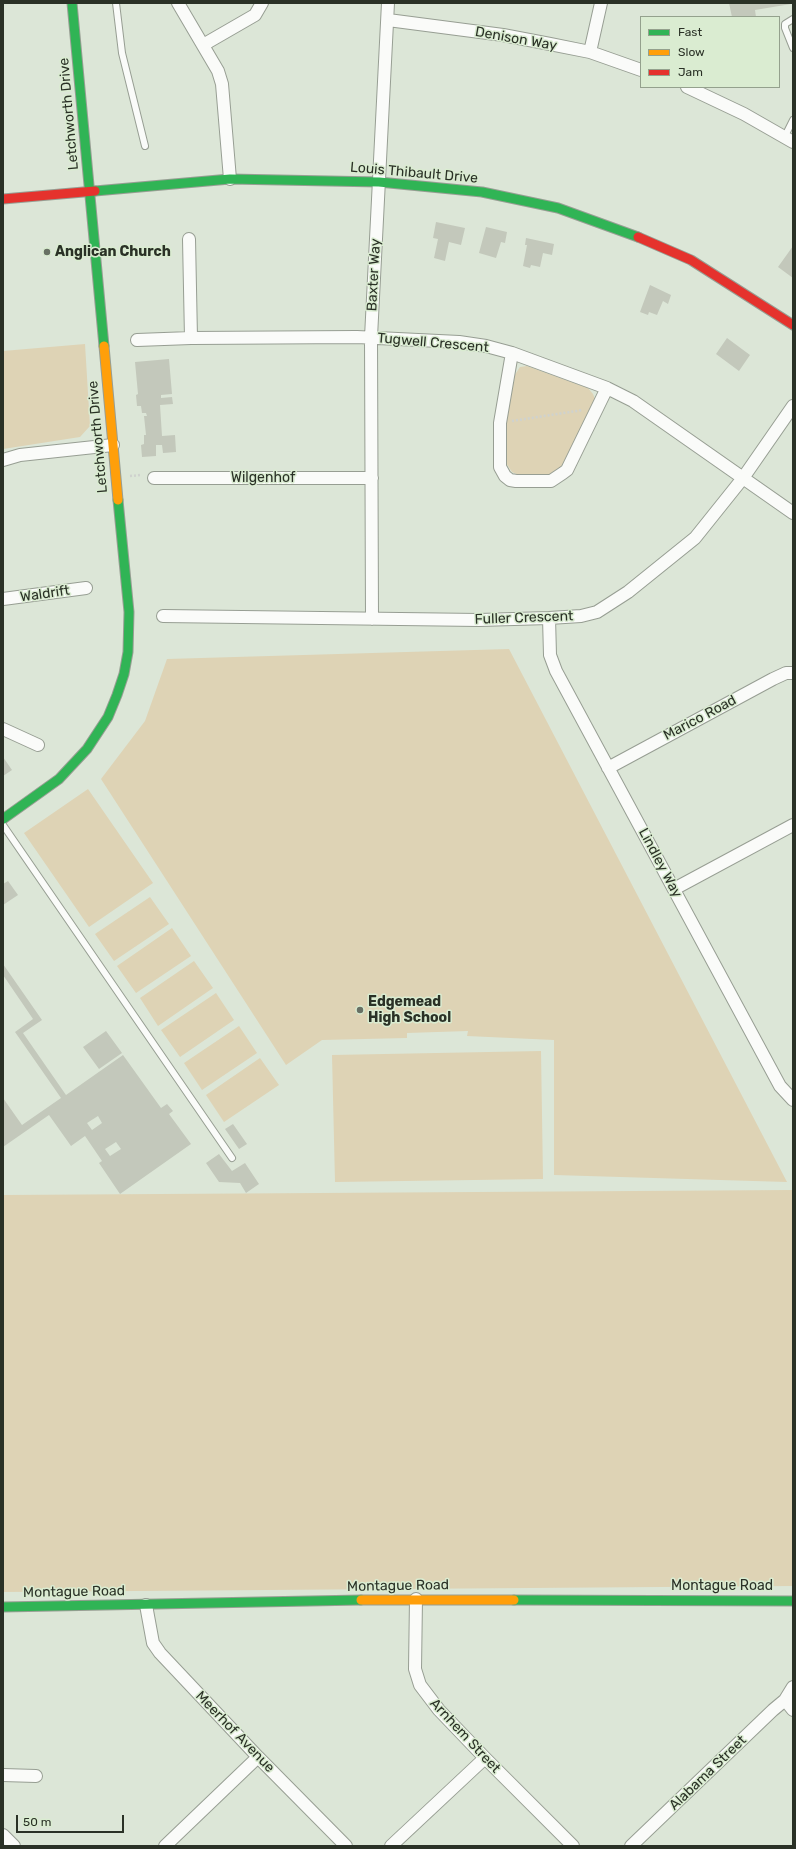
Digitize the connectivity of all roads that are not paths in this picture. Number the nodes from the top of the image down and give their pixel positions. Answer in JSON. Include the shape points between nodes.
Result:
{"nodes":[{"id":1,"x":72,"y":3,"type":"edge"},
{"id":2,"x":116,"y":3,"type":"edge"},
{"id":3,"x":178,"y":3,"type":"edge"},
{"id":4,"x":262,"y":3,"type":"edge"},
{"id":5,"x":388,"y":3,"type":"edge"},
{"id":6,"x":601,"y":3,"type":"edge"},
{"id":7,"x":793,"y":19,"type":"edge"},
{"id":8,"x":388,"y":20,"type":"junction"},
{"id":9,"x":203,"y":45,"type":"junction"},
{"id":10,"x":793,"y":48,"type":"edge"},
{"id":11,"x":590,"y":52,"type":"junction"},
{"id":12,"x":640,"y":70,"type":"edge"},
{"id":13,"x":689,"y":88,"type":"edge"},
{"id":14,"x":793,"y":120,"type":"edge"},
{"id":15,"x":789,"y":139,"type":"edge"},
{"id":16,"x":145,"y":146,"type":"dead end"},
{"id":17,"x":230,"y":179,"type":"junction"},
{"id":18,"x":378,"y":182,"type":"junction"},
{"id":19,"x":90,"y":192,"type":"junction"},
{"id":20,"x":3,"y":199,"type":"edge"},
{"id":21,"x":189,"y":239,"type":"dead end"},
{"id":22,"x":793,"y":325,"type":"edge"},
{"id":23,"x":371,"y":337,"type":"junction"},
{"id":24,"x":190,"y":338,"type":"junction"},
{"id":25,"x":137,"y":340,"type":"dead end"},
{"id":26,"x":512,"y":353,"type":"junction"},
{"id":27,"x":606,"y":388,"type":"junction"},
{"id":28,"x":793,"y":406,"type":"edge"},
{"id":29,"x":113,"y":445,"type":"junction"},
{"id":30,"x":3,"y":460,"type":"edge"},
{"id":31,"x":154,"y":478,"type":"road end"},
{"id":32,"x":372,"y":478,"type":"junction"},
{"id":33,"x":743,"y":478,"type":"junction"},
{"id":34,"x":793,"y":513,"type":"edge"},
{"id":35,"x":86,"y":588,"type":"dead end"},
{"id":36,"x":3,"y":599,"type":"edge"},
{"id":37,"x":163,"y":616,"type":"dead end"},
{"id":38,"x":549,"y":618,"type":"junction"},
{"id":39,"x":372,"y":619,"type":"junction"},
{"id":40,"x":793,"y":673,"type":"edge"},
{"id":41,"x":3,"y":728,"type":"edge"},
{"id":42,"x":38,"y":746,"type":"dead end"},
{"id":43,"x":608,"y":768,"type":"junction"},
{"id":44,"x":3,"y":819,"type":"edge"},
{"id":45,"x":793,"y":824,"type":"edge"},
{"id":46,"x":3,"y":825,"type":"edge"},
{"id":47,"x":674,"y":890,"type":"junction"},
{"id":48,"x":793,"y":1100,"type":"edge"},
{"id":49,"x":232,"y":1158,"type":"dead end"},
{"id":50,"x":416,"y":1600,"type":"junction"},
{"id":51,"x":793,"y":1600,"type":"edge"},
{"id":52,"x":146,"y":1605,"type":"junction"},
{"id":53,"x":3,"y":1607,"type":"edge"},
{"id":54,"x":793,"y":1687,"type":"edge"},
{"id":55,"x":789,"y":1705,"type":"edge"},
{"id":56,"x":258,"y":1757,"type":"junction"},
{"id":57,"x":485,"y":1758,"type":"junction"},
{"id":58,"x":3,"y":1775,"type":"edge"},
{"id":59,"x":36,"y":1776,"type":"dead end"},
{"id":60,"x":3,"y":1835,"type":"edge"},
{"id":61,"x":14,"y":1846,"type":"edge"},
{"id":62,"x":165,"y":1846,"type":"edge"},
{"id":63,"x":346,"y":1846,"type":"edge"},
{"id":64,"x":391,"y":1846,"type":"edge"},
{"id":65,"x":572,"y":1846,"type":"edge"},
{"id":66,"x":631,"y":1846,"type":"edge"}],
"edges":[{"from":1,"to":19,"type":"street","name":"Letchworth Drive"},
{"from":2,"to":16,"type":"lane","via":[[122,53]]},
{"from":3,"to":9,"type":"street"},
{"from":4,"to":9,"type":"street","via":[[254,14]]},
{"from":5,"to":8,"type":"street","name":"Baxter Way"},
{"from":6,"to":11,"type":"street"},
{"from":7,"to":10,"type":"lane","via":[[785,28]]},
{"from":8,"to":11,"type":"street","name":"Denison Way","via":[[502,35]]},
{"from":8,"to":18,"type":"street","name":"Baxter Way"},
{"from":9,"to":17,"type":"street","via":[[218,71],[222,84]]},
{"from":11,"to":12,"type":"street","name":"Denison Way"},
{"from":13,"to":15,"type":"street"},
{"from":14,"to":15,"type":"lane"},
{"from":17,"to":18,"type":"street","name":"Louis Thibault Drive"},
{"from":17,"to":19,"type":"street","name":"Louis Thibault Drive"},
{"from":18,"to":22,"type":"street","name":"Louis Thibault Drive","via":[[482,192],[558,208],[622,230],[691,260]]},
{"from":18,"to":23,"type":"street","name":"Baxter Way"},
{"from":19,"to":20,"type":"street","name":"Louis Thibault Drive"},
{"from":19,"to":29,"type":"street","name":"Letchworth Drive"},
{"from":21,"to":24,"type":"street"},
{"from":23,"to":24,"type":"street","name":"Tugwell Crescent"},
{"from":23,"to":26,"type":"street","name":"Tugwell Crescent","via":[[459,342]]},
{"from":23,"to":32,"type":"street","name":"Baxter Way"},
{"from":24,"to":25,"type":"street","name":"Tugwell Crescent"},
{"from":26,"to":27,"type":"street","name":"Tugwell Crescent"},
{"from":26,"to":27,"type":"street","via":[[500,423],[500,468],[505,476],[516,481],[551,481],[567,470]]},
{"from":27,"to":33,"type":"street","name":"Tugwell Crescent","via":[[633,401]]},
{"from":28,"to":33,"type":"street","name":"Fuller Crescent"},
{"from":29,"to":30,"type":"street","via":[[20,455]]},
{"from":29,"to":44,"type":"street","name":"Letchworth Drive","via":[[129,612],[128,652],[122,682],[108,717],[80,758],[60,779]]},
{"from":31,"to":32,"type":"street","name":"Wilgenhof"},
{"from":32,"to":39,"type":"street","name":"Baxter Way"},
{"from":33,"to":34,"type":"street","name":"Tugwell Crescent"},
{"from":33,"to":38,"type":"street","name":"Fuller Crescent","via":[[695,538],[622,596],[597,612]]},
{"from":35,"to":36,"type":"street","name":"Waldrift"},
{"from":37,"to":39,"type":"street","name":"Fuller Crescent"},
{"from":38,"to":39,"type":"street","name":"Fuller Crescent"},
{"from":38,"to":43,"type":"street","name":"Lindley Way","via":[[550,655],[556,671]]},
{"from":40,"to":43,"type":"street","name":"Marico Road","via":[[786,673],[773,679]]},
{"from":41,"to":42,"type":"street"},
{"from":43,"to":47,"type":"street","name":"Lindley Way"},
{"from":45,"to":47,"type":"street"},
{"from":46,"to":49,"type":"lane"},
{"from":47,"to":48,"type":"street","name":"Lindley Way","via":[[780,1086]]},
{"from":50,"to":51,"type":"street","name":"Montague Road"},
{"from":50,"to":52,"type":"street","name":"Montague Road"},
{"from":50,"to":57,"type":"street","name":"Arnhem Street","via":[[415,1669],[420,1685],[436,1706]]},
{"from":52,"to":53,"type":"street","name":"Montague Road"},
{"from":52,"to":56,"type":"street","name":"Meerhof Avenue","via":[[153,1643],[160,1653]]},
{"from":54,"to":55,"type":"street","name":"Alabama Street"},
{"from":55,"to":66,"type":"street","name":"Alabama Street","via":[[773,1710]]},
{"from":56,"to":62,"type":"street"},
{"from":56,"to":63,"type":"street","name":"Meerhof Avenue"},
{"from":57,"to":64,"type":"street"},
{"from":57,"to":65,"type":"street","name":"Arnhem Street"},
{"from":58,"to":59,"type":"street"},
{"from":60,"to":61,"type":"street"}]}
